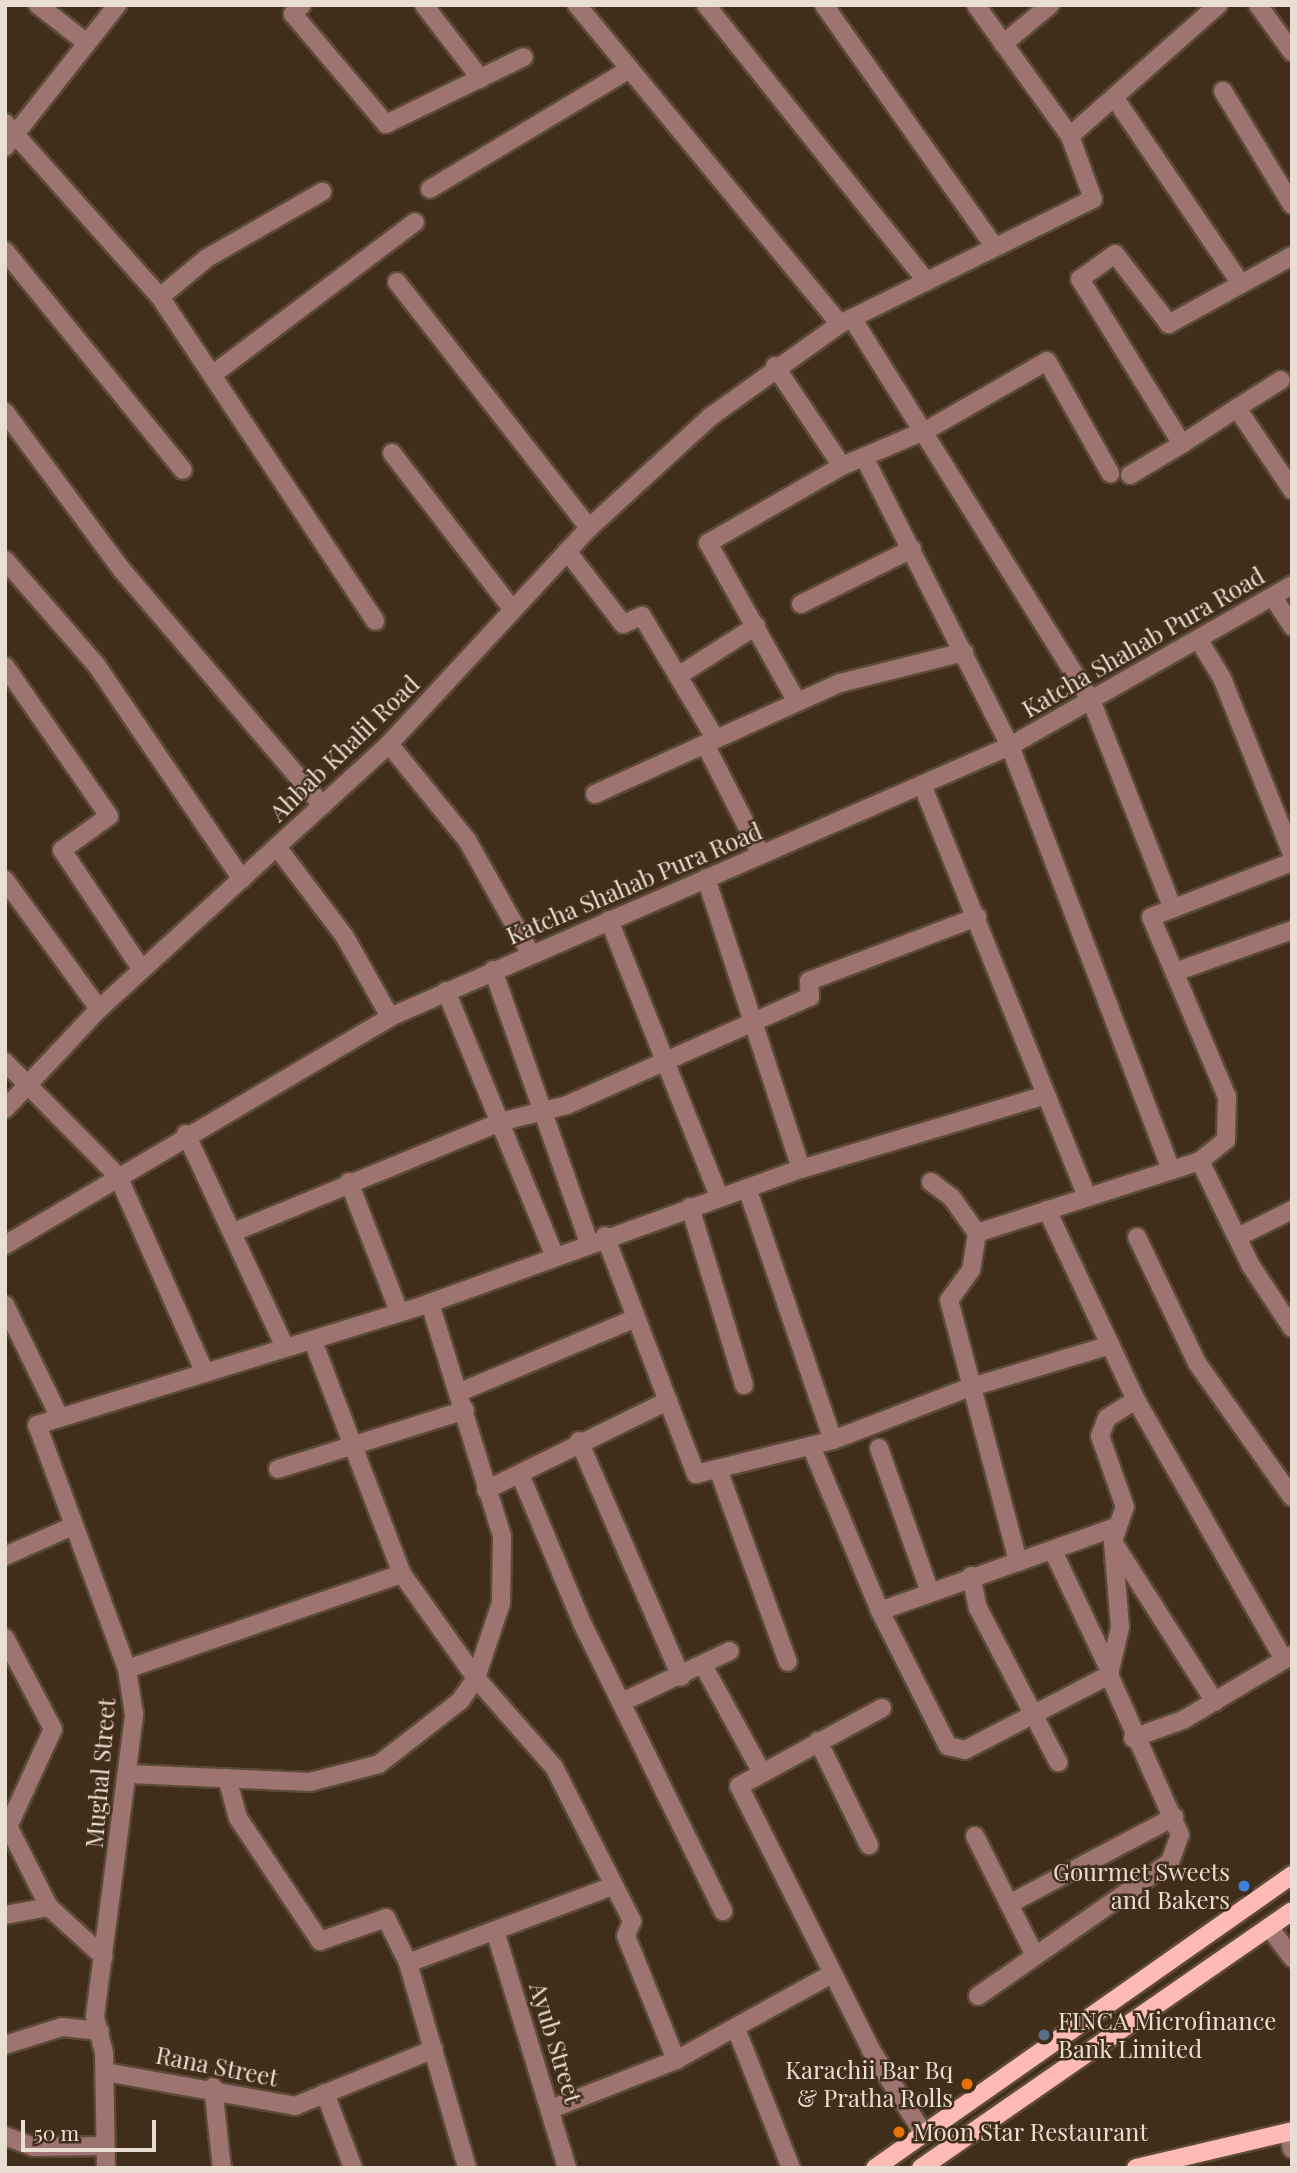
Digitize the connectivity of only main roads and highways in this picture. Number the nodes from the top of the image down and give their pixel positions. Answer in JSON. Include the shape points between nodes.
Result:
{"nodes":[{"id":1,"x":1292,"y":1875,"type":"edge"},
{"id":2,"x":1292,"y":1911,"type":"edge"},
{"id":3,"x":1290,"y":2137,"type":"edge"},
{"id":4,"x":875,"y":2168,"type":"edge"},
{"id":5,"x":921,"y":2168,"type":"edge"},
{"id":6,"x":1136,"y":2168,"type":"edge"}],
"edges":[{"from":1,"to":4,"type":"main road"},
{"from":2,"to":5,"type":"main road"},
{"from":3,"to":6,"type":"main road"}]}
